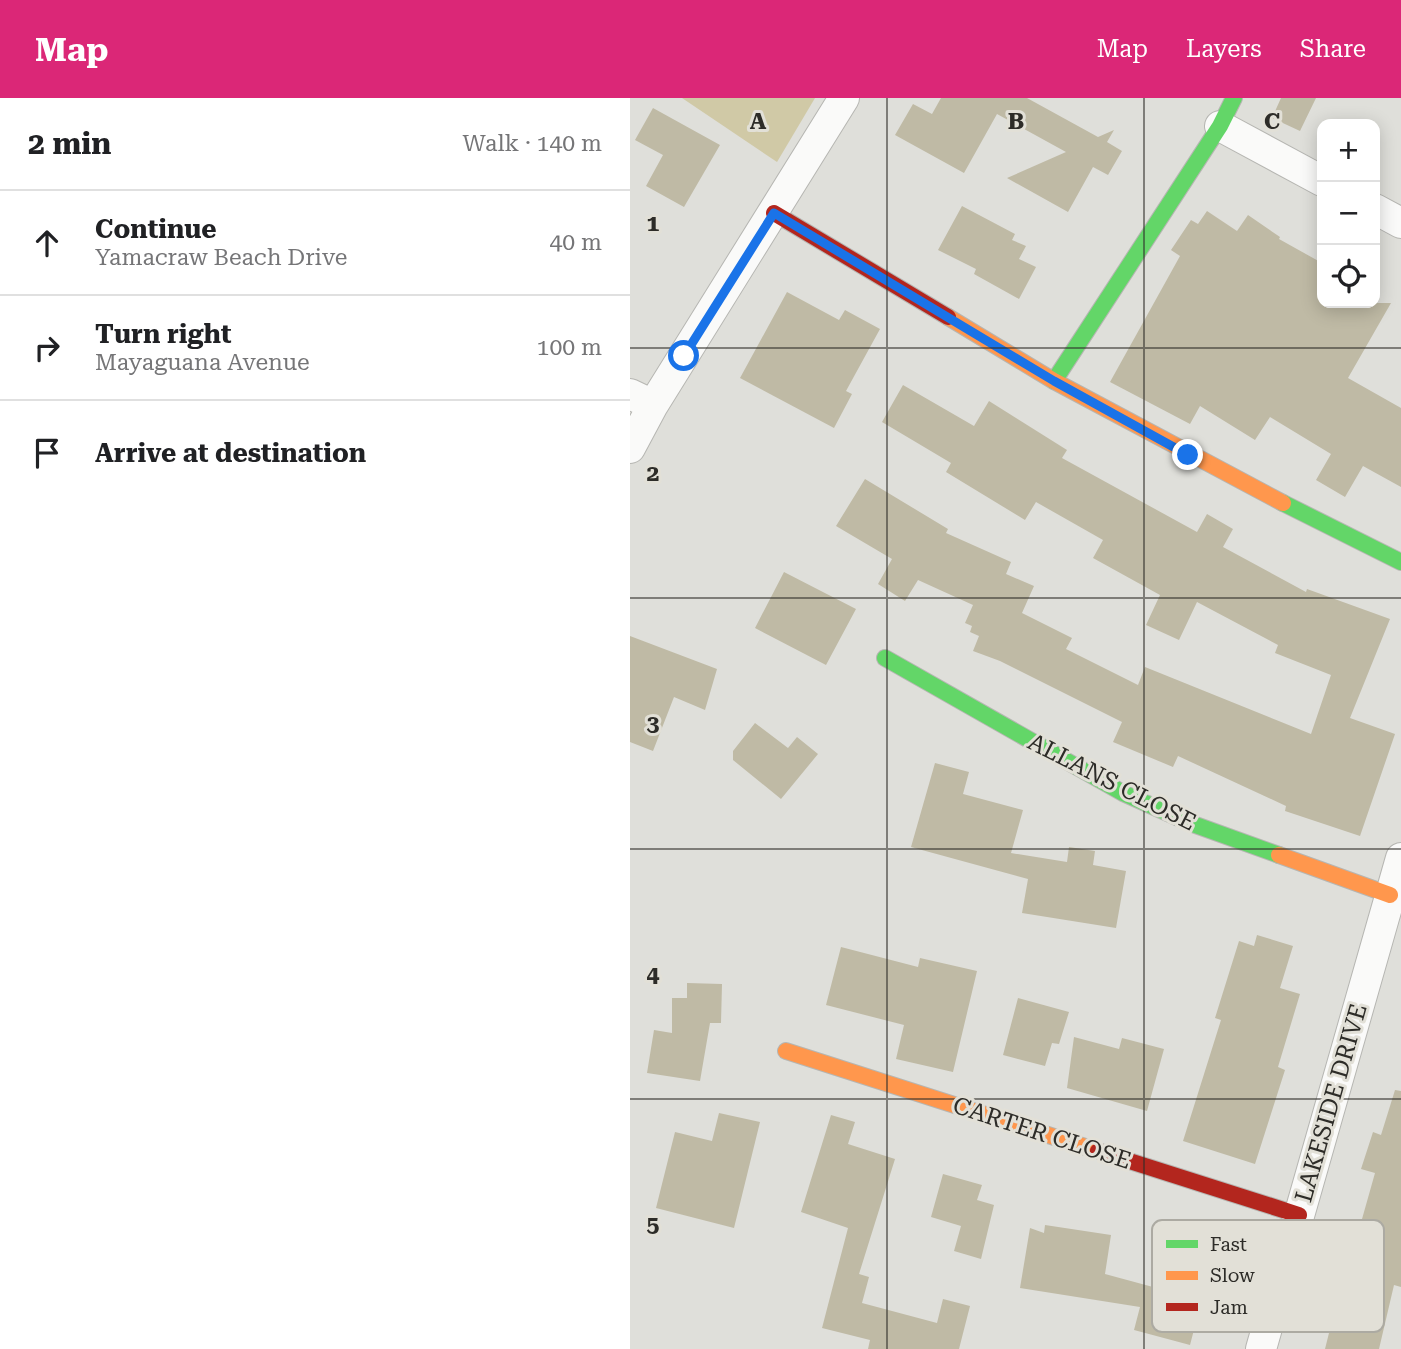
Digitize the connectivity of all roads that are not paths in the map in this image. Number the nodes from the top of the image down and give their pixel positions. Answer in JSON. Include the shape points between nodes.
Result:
{"nodes":[{"id":1,"x":844,"y":98,"type":"edge"},
{"id":2,"x":1234,"y":98,"type":"edge"},
{"id":3,"x":1220,"y":126,"type":"junction"},
{"id":4,"x":1317,"y":178,"type":"edge"},
{"id":5,"x":1380,"y":212,"type":"edge"},
{"id":6,"x":774,"y":213,"type":"junction"},
{"id":7,"x":1401,"y":223,"type":"edge"},
{"id":8,"x":1054,"y":381,"type":"junction"},
{"id":9,"x":642,"y":400,"type":"edge"},
{"id":10,"x":630,"y":448,"type":"edge"},
{"id":11,"x":1401,"y":562,"type":"edge"},
{"id":12,"x":885,"y":659,"type":"dead end"},
{"id":13,"x":1401,"y":858,"type":"edge"},
{"id":14,"x":1390,"y":895,"type":"junction"},
{"id":15,"x":786,"y":1051,"type":"dead end"},
{"id":16,"x":1299,"y":1215,"type":"junction"},
{"id":17,"x":1298,"y":1220,"type":"edge"},
{"id":18,"x":1266,"y":1332,"type":"edge"},
{"id":19,"x":1261,"y":1349,"type":"edge"}],
"edges":[{"from":1,"to":6,"type":"street"},
{"from":2,"to":3,"type":"street"},
{"from":3,"to":4,"type":"street"},
{"from":3,"to":8,"type":"street"},
{"from":5,"to":7,"type":"street"},
{"from":6,"to":8,"type":"street"},
{"from":6,"to":9,"type":"street"},
{"from":8,"to":11,"type":"street","via":[[1188,455]]},
{"from":9,"to":10,"type":"street"},
{"from":12,"to":14,"type":"street","name":"ALLANS CLOSE","via":[[1123,793],[1214,832]]},
{"from":13,"to":14,"type":"street","name":"LAKESIDE DRIVE"},
{"from":14,"to":16,"type":"street","name":"LAKESIDE DRIVE"},
{"from":15,"to":16,"type":"street","name":"CARTER CLOSE"},
{"from":16,"to":17,"type":"street","name":"LAKESIDE DRIVE"},
{"from":18,"to":19,"type":"street","name":"LAKESIDE DRIVE"}]}
